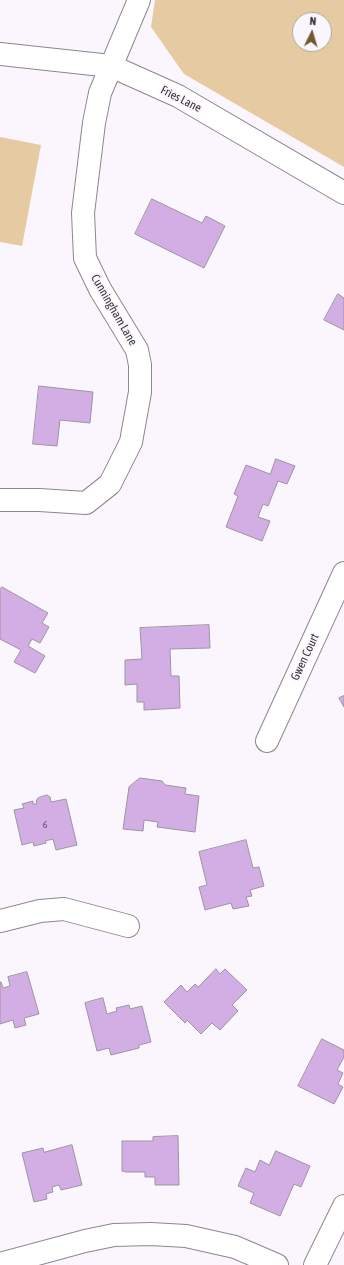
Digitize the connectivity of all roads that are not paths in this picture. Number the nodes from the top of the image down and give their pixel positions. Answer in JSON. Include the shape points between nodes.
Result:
{"nodes":[{"id":1,"x":139,"y":0,"type":"edge"},
{"id":2,"x":0,"y":54,"type":"edge"},
{"id":3,"x":111,"y":66,"type":"junction"},
{"id":4,"x":344,"y":193,"type":"edge"},
{"id":5,"x":0,"y":500,"type":"edge"},
{"id":6,"x":344,"y":573,"type":"edge"},
{"id":7,"x":267,"y":741,"type":"dead end"},
{"id":8,"x":0,"y":921,"type":"edge"},
{"id":9,"x":128,"y":926,"type":"dead end"},
{"id":10,"x":344,"y":1206,"type":"edge"},
{"id":11,"x":0,"y":1264,"type":"edge"},
{"id":12,"x":277,"y":1265,"type":"edge"},
{"id":13,"x":315,"y":1265,"type":"edge"}],
"edges":[{"from":1,"to":3,"type":"street","name":"Cunningham Lane"},
{"from":2,"to":3,"type":"street","name":"Fries Lane"},
{"from":3,"to":4,"type":"street","name":"Fries Lane","via":[[178,96]]},
{"from":3,"to":5,"type":"street","name":"Cunningham Lane","via":[[100,94],[94,123],[83,213],[85,258],[139,357],[140,392],[131,442],[110,484],[86,503]]},
{"from":6,"to":7,"type":"street","name":"Gwen Court"},
{"from":8,"to":9,"type":"street","via":[[40,911],[64,910]]},
{"from":10,"to":13,"type":"street"},
{"from":11,"to":12,"type":"street","via":[[114,1235],[151,1234],[186,1236],[230,1246]]}]}
